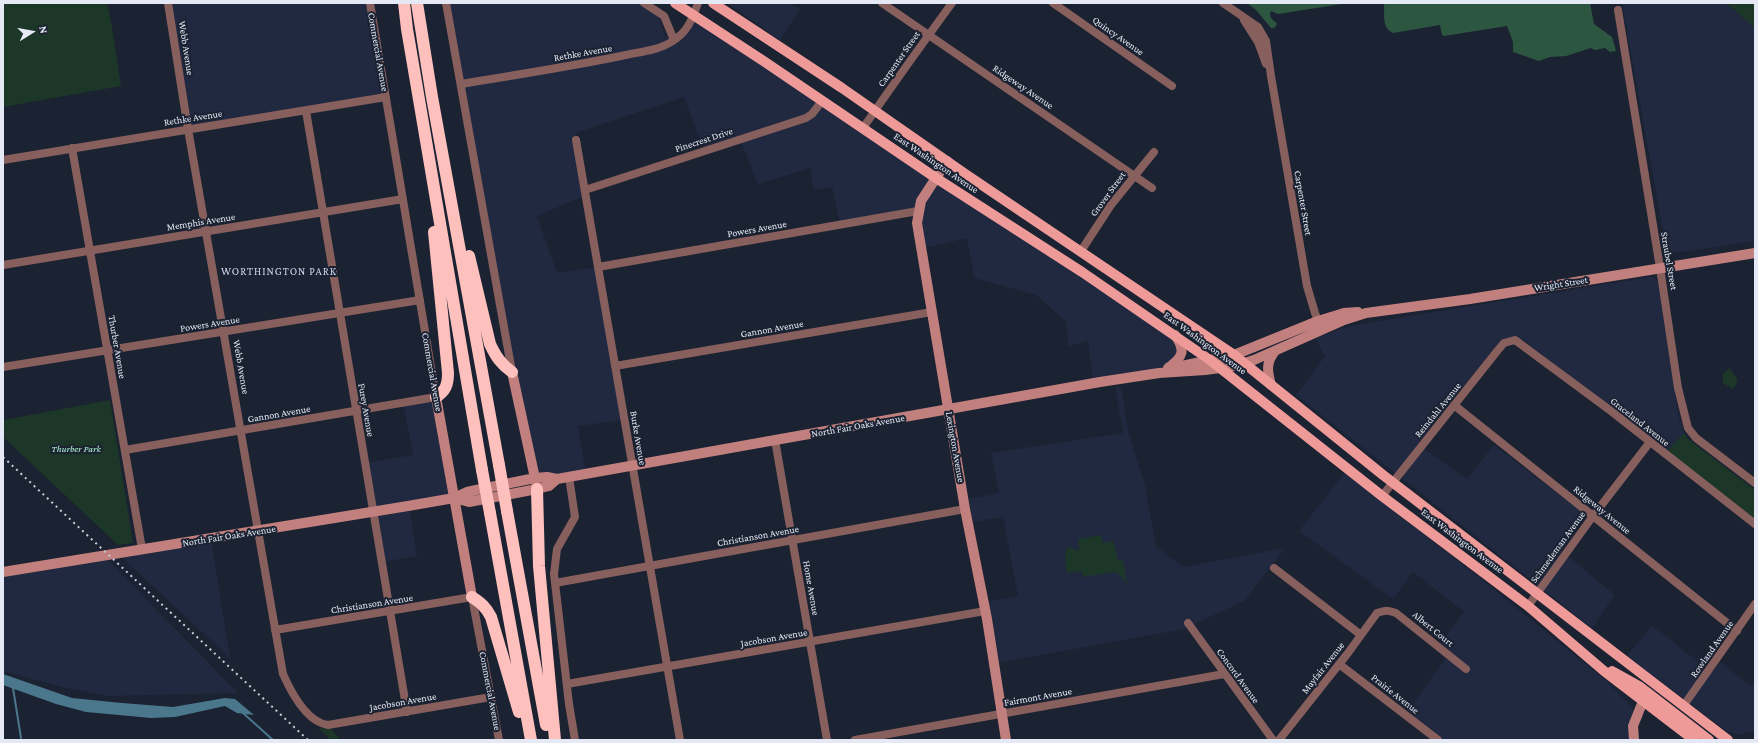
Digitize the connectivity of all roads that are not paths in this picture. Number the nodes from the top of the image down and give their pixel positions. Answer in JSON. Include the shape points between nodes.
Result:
{"nodes":[{"id":1,"x":168,"y":3,"type":"edge"},
{"id":2,"x":370,"y":3,"type":"edge"},
{"id":3,"x":400,"y":3,"type":"edge"},
{"id":4,"x":404,"y":3,"type":"edge"},
{"id":5,"x":417,"y":3,"type":"edge"},
{"id":6,"x":446,"y":3,"type":"edge"},
{"id":7,"x":644,"y":3,"type":"edge"},
{"id":8,"x":675,"y":3,"type":"edge"},
{"id":9,"x":698,"y":3,"type":"edge"},
{"id":10,"x":713,"y":3,"type":"edge"},
{"id":11,"x":882,"y":3,"type":"edge"},
{"id":12,"x":952,"y":3,"type":"edge"},
{"id":13,"x":1053,"y":3,"type":"edge"},
{"id":14,"x":1223,"y":3,"type":"edge"},
{"id":15,"x":1618,"y":10,"type":"dead end"},
{"id":16,"x":694,"y":15,"type":"junction"},
{"id":17,"x":407,"y":29,"type":"junction"},
{"id":18,"x":928,"y":34,"type":"junction"},
{"id":19,"x":674,"y":40,"type":"junction"},
{"id":20,"x":462,"y":84,"type":"junction"},
{"id":21,"x":1172,"y":86,"type":"dead end"},
{"id":22,"x":386,"y":97,"type":"junction"},
{"id":23,"x":432,"y":97,"type":"junction"},
{"id":24,"x":822,"y":101,"type":"junction"},
{"id":25,"x":306,"y":111,"type":"junction"},
{"id":26,"x":875,"y":111,"type":"junction"},
{"id":27,"x":863,"y":128,"type":"junction"},
{"id":28,"x":188,"y":129,"type":"junction"},
{"id":29,"x":576,"y":140,"type":"dead end"},
{"id":30,"x":72,"y":148,"type":"junction"},
{"id":31,"x":1154,"y":152,"type":"dead end"},
{"id":32,"x":3,"y":160,"type":"edge"},
{"id":33,"x":947,"y":161,"type":"junction"},
{"id":34,"x":1134,"y":175,"type":"junction"},
{"id":35,"x":936,"y":178,"type":"junction"},
{"id":36,"x":1152,"y":188,"type":"dead end"},
{"id":37,"x":585,"y":190,"type":"junction"},
{"id":38,"x":403,"y":199,"type":"junction"},
{"id":39,"x":437,"y":209,"type":"junction"},
{"id":40,"x":918,"y":211,"type":"junction"},
{"id":41,"x":323,"y":212,"type":"junction"},
{"id":42,"x":206,"y":231,"type":"junction"},
{"id":43,"x":90,"y":251,"type":"junction"},
{"id":44,"x":1080,"y":251,"type":"junction"},
{"id":45,"x":1755,"y":253,"type":"edge"},
{"id":46,"x":3,"y":265,"type":"edge"},
{"id":47,"x":598,"y":266,"type":"junction"},
{"id":48,"x":1660,"y":268,"type":"junction"},
{"id":49,"x":420,"y":300,"type":"junction"},
{"id":50,"x":932,"y":312,"type":"junction"},
{"id":51,"x":340,"y":313,"type":"junction"},
{"id":52,"x":1320,"y":326,"type":"junction"},
{"id":53,"x":224,"y":331,"type":"junction"},
{"id":54,"x":1175,"y":335,"type":"junction"},
{"id":55,"x":1511,"y":340,"type":"joint"},
{"id":56,"x":107,"y":350,"type":"junction"},
{"id":57,"x":1275,"y":351,"type":"junction"},
{"id":58,"x":1234,"y":355,"type":"junction"},
{"id":59,"x":1210,"y":360,"type":"junction"},
{"id":60,"x":1244,"y":363,"type":"junction"},
{"id":61,"x":615,"y":366,"type":"junction"},
{"id":62,"x":3,"y":367,"type":"edge"},
{"id":63,"x":1220,"y":368,"type":"junction"},
{"id":64,"x":512,"y":372,"type":"junction"},
{"id":65,"x":1162,"y":372,"type":"junction"},
{"id":66,"x":1271,"y":385,"type":"junction"},
{"id":67,"x":436,"y":397,"type":"junction"},
{"id":68,"x":1454,"y":405,"type":"junction"},
{"id":69,"x":949,"y":410,"type":"junction"},
{"id":70,"x":356,"y":411,"type":"junction"},
{"id":71,"x":242,"y":430,"type":"junction"},
{"id":72,"x":775,"y":440,"type":"junction"},
{"id":73,"x":1650,"y":442,"type":"junction"},
{"id":74,"x":125,"y":450,"type":"junction"},
{"id":75,"x":633,"y":466,"type":"junction"},
{"id":76,"x":569,"y":477,"type":"junction"},
{"id":77,"x":1394,"y":483,"type":"junction"},
{"id":78,"x":1755,"y":483,"type":"edge"},
{"id":79,"x":536,"y":484,"type":"junction"},
{"id":80,"x":1382,"y":496,"type":"junction"},
{"id":81,"x":454,"y":498,"type":"junction"},
{"id":82,"x":965,"y":509,"type":"junction"},
{"id":83,"x":374,"y":512,"type":"junction"},
{"id":84,"x":1593,"y":516,"type":"junction"},
{"id":85,"x":1755,"y":524,"type":"edge"},
{"id":86,"x":258,"y":531,"type":"junction"},
{"id":87,"x":792,"y":540,"type":"junction"},
{"id":88,"x":142,"y":549,"type":"junction"},
{"id":89,"x":650,"y":566,"type":"junction"},
{"id":90,"x":1274,"y":568,"type":"dead end"},
{"id":91,"x":3,"y":572,"type":"edge"},
{"id":92,"x":555,"y":583,"type":"junction"},
{"id":93,"x":1537,"y":594,"type":"junction"},
{"id":94,"x":472,"y":597,"type":"junction"},
{"id":95,"x":1755,"y":604,"type":"edge"},
{"id":96,"x":1528,"y":606,"type":"junction"},
{"id":97,"x":1384,"y":610,"type":"joint"},
{"id":98,"x":390,"y":611,"type":"junction"},
{"id":99,"x":985,"y":611,"type":"junction"},
{"id":100,"x":1188,"y":623,"type":"dead end"},
{"id":101,"x":275,"y":630,"type":"junction"},
{"id":102,"x":1737,"y":631,"type":"junction"},
{"id":103,"x":1361,"y":635,"type":"junction"},
{"id":104,"x":810,"y":642,"type":"junction"},
{"id":105,"x":1339,"y":664,"type":"junction"},
{"id":106,"x":667,"y":666,"type":"junction"},
{"id":107,"x":1466,"y":669,"type":"dead end"},
{"id":108,"x":1604,"y":671,"type":"junction"},
{"id":109,"x":1224,"y":674,"type":"junction"},
{"id":110,"x":567,"y":684,"type":"junction"},
{"id":111,"x":491,"y":697,"type":"junction"},
{"id":112,"x":1643,"y":701,"type":"junction"},
{"id":113,"x":1684,"y":705,"type":"junction"},
{"id":114,"x":1652,"y":709,"type":"junction"},
{"id":115,"x":407,"y":712,"type":"junction"},
{"id":116,"x":1002,"y":714,"type":"junction"},
{"id":117,"x":319,"y":722,"type":"joint"},
{"id":118,"x":499,"y":740,"type":"edge"},
{"id":119,"x":527,"y":740,"type":"edge"},
{"id":120,"x":531,"y":740,"type":"edge"},
{"id":121,"x":549,"y":740,"type":"edge"},
{"id":122,"x":555,"y":740,"type":"edge"},
{"id":123,"x":575,"y":740,"type":"edge"},
{"id":124,"x":680,"y":740,"type":"edge"},
{"id":125,"x":827,"y":740,"type":"edge"},
{"id":126,"x":855,"y":740,"type":"edge"},
{"id":127,"x":1006,"y":740,"type":"edge"},
{"id":128,"x":1272,"y":740,"type":"edge"},
{"id":129,"x":1279,"y":740,"type":"edge"},
{"id":130,"x":1438,"y":740,"type":"edge"},
{"id":131,"x":1634,"y":740,"type":"edge"},
{"id":132,"x":1683,"y":740,"type":"edge"},
{"id":133,"x":1694,"y":740,"type":"edge"},
{"id":134,"x":1709,"y":740,"type":"edge"},
{"id":135,"x":1728,"y":740,"type":"edge"}],
"edges":[{"from":1,"to":28,"type":"street","name":"Webb Avenue"},
{"from":2,"to":22,"type":"street","name":"Commercial Avenue"},
{"from":3,"to":17,"type":"highway"},
{"from":4,"to":17,"type":"highway"},
{"from":5,"to":23,"type":"highway"},
{"from":6,"to":20,"type":"street"},
{"from":7,"to":19,"type":"street","via":[[664,16]]},
{"from":8,"to":16,"type":"main road","name":"East Washington Avenue"},
{"from":9,"to":16,"type":"street","name":"Rethke Avenue"},
{"from":10,"to":26,"type":"main road","name":"East Washington Avenue"},
{"from":11,"to":18,"type":"street","name":"Ridgeway Avenue"},
{"from":12,"to":18,"type":"street","name":"Carpenter Street"},
{"from":13,"to":21,"type":"street","name":"Quincy Avenue"},
{"from":14,"to":52,"type":"street","name":"Carpenter Street","via":[[1258,27],[1265,37],[1307,286]]},
{"from":15,"to":48,"type":"street","name":"Straubel Street"},
{"from":16,"to":19,"type":"street","name":"Rethke Avenue","via":[[687,28]]},
{"from":16,"to":24,"type":"main road","name":"East Washington Avenue"},
{"from":17,"to":39,"type":"highway"},
{"from":18,"to":26,"type":"street","name":"Carpenter Street"},
{"from":18,"to":34,"type":"street","name":"Ridgeway Avenue"},
{"from":19,"to":20,"type":"street","name":"Rethke Avenue","via":[[662,47],[621,56]]},
{"from":20,"to":64,"type":"street"},
{"from":22,"to":25,"type":"street","name":"Rethke Avenue"},
{"from":22,"to":38,"type":"street","name":"Commercial Avenue"},
{"from":23,"to":64,"type":"highway","via":[[490,344],[503,366]]},
{"from":23,"to":121,"type":"highway","bridge":true},
{"from":24,"to":27,"type":"main road","name":"East Washington Avenue"},
{"from":24,"to":37,"type":"street","name":"Pinecrest Drive","via":[[806,118]]},
{"from":25,"to":28,"type":"street","name":"Rethke Avenue"},
{"from":25,"to":41,"type":"street","name":"Furey Avenue"},
{"from":26,"to":27,"type":"street","name":"Carpenter Street"},
{"from":26,"to":33,"type":"main road","name":"East Washington Avenue"},
{"from":27,"to":35,"type":"main road","name":"East Washington Avenue"},
{"from":28,"to":30,"type":"street","name":"Rethke Avenue"},
{"from":28,"to":42,"type":"street","name":"Webb Avenue"},
{"from":29,"to":37,"type":"street","name":"Burke Avenue"},
{"from":30,"to":32,"type":"street","name":"Rethke Avenue"},
{"from":30,"to":43,"type":"street","name":"Thurber Avenue"},
{"from":31,"to":34,"type":"street","name":"Grover Street"},
{"from":33,"to":35,"type":"street","name":"Lexington Avenue"},
{"from":33,"to":44,"type":"main road","name":"East Washington Avenue"},
{"from":34,"to":36,"type":"street","name":"Ridgeway Avenue"},
{"from":34,"to":44,"type":"street","name":"Grover Street"},
{"from":35,"to":40,"type":"street","name":"Lexington Avenue","via":[[921,201]]},
{"from":35,"to":54,"type":"main road","name":"East Washington Avenue"},
{"from":37,"to":47,"type":"street","name":"Burke Avenue"},
{"from":38,"to":41,"type":"street","name":"Memphis Avenue"},
{"from":38,"to":49,"type":"street","name":"Commercial Avenue"},
{"from":39,"to":67,"type":"highway","via":[[434,234],[448,383],[445,390]]},
{"from":39,"to":120,"type":"highway","bridge":true},
{"from":40,"to":47,"type":"street","name":"Powers Avenue"},
{"from":40,"to":50,"type":"street","name":"Lexington Avenue","via":[[917,223]]},
{"from":41,"to":42,"type":"street","name":"Memphis Avenue"},
{"from":41,"to":51,"type":"street","name":"Furey Avenue"},
{"from":42,"to":43,"type":"street","name":"Memphis Avenue"},
{"from":42,"to":53,"type":"street","name":"Webb Avenue"},
{"from":43,"to":46,"type":"street","name":"Memphis Avenue"},
{"from":43,"to":56,"type":"street","name":"Thurber Avenue"},
{"from":44,"to":58,"type":"main road","name":"East Washington Avenue"},
{"from":45,"to":48,"type":"street","name":"Wright Street"},
{"from":47,"to":61,"type":"street","name":"Burke Avenue"},
{"from":48,"to":52,"type":"street","name":"Wright Street","via":[[1470,299],[1366,313],[1344,313]]},
{"from":48,"to":78,"type":"street","name":"Straubel Street","via":[[1678,388],[1688,428],[1696,438]]},
{"from":49,"to":51,"type":"street","name":"Powers Avenue"},
{"from":49,"to":67,"type":"street","name":"Commercial Avenue"},
{"from":50,"to":61,"type":"street","name":"Gannon Avenue"},
{"from":50,"to":69,"type":"street","name":"Lexington Avenue"},
{"from":51,"to":53,"type":"street","name":"Powers Avenue"},
{"from":51,"to":70,"type":"street","name":"Furey Avenue"},
{"from":52,"to":57,"type":"street","name":"Wright Street"},
{"from":52,"to":58,"type":"street","name":"Wright Street"},
{"from":53,"to":56,"type":"street","name":"Powers Avenue"},
{"from":53,"to":71,"type":"street","name":"Webb Avenue"},
{"from":54,"to":59,"type":"main road","name":"East Washington Avenue"},
{"from":54,"to":65,"type":"street","via":[[1182,353],[1178,360]]},
{"from":55,"to":68,"type":"street","name":"Reindahl Avenue","via":[[1504,343]]},
{"from":55,"to":73,"type":"street","name":"Graceland Avenue","via":[[1522,345]]},
{"from":56,"to":62,"type":"street","name":"Powers Avenue"},
{"from":56,"to":74,"type":"street","name":"Thurber Avenue"},
{"from":57,"to":60,"type":"street","name":"Wright Street"},
{"from":57,"to":66,"type":"street","via":[[1267,367]]},
{"from":58,"to":59,"type":"street","name":"North Fair Oaks Avenue"},
{"from":58,"to":60,"type":"main road","name":"East Washington Avenue"},
{"from":59,"to":63,"type":"main road","name":"East Washington Avenue"},
{"from":59,"to":65,"type":"street","name":"North Fair Oaks Avenue"},
{"from":60,"to":63,"type":"street","name":"North Fair Oaks Avenue"},
{"from":60,"to":66,"type":"main road","name":"East Washington Avenue"},
{"from":61,"to":75,"type":"street","name":"Burke Avenue"},
{"from":63,"to":65,"type":"street","name":"North Fair Oaks Avenue","via":[[1171,374]]},
{"from":63,"to":80,"type":"main road","name":"East Washington Avenue"},
{"from":64,"to":79,"type":"street"},
{"from":65,"to":69,"type":"street","name":"North Fair Oaks Avenue"},
{"from":66,"to":77,"type":"main road","name":"East Washington Avenue"},
{"from":67,"to":70,"type":"street","name":"Gannon Avenue"},
{"from":67,"to":81,"type":"street","name":"Commercial Avenue"},
{"from":68,"to":77,"type":"street","name":"Reindahl Avenue"},
{"from":68,"to":84,"type":"street","name":"Ridgeway Avenue"},
{"from":69,"to":72,"type":"street","name":"North Fair Oaks Avenue"},
{"from":69,"to":82,"type":"street","name":"Lexington Avenue"},
{"from":70,"to":71,"type":"street","name":"Gannon Avenue"},
{"from":70,"to":83,"type":"street","name":"Furey Avenue"},
{"from":71,"to":74,"type":"street","name":"Gannon Avenue"},
{"from":71,"to":86,"type":"street","name":"Webb Avenue"},
{"from":72,"to":75,"type":"street","name":"North Fair Oaks Avenue"},
{"from":72,"to":87,"type":"street","name":"Home Avenue"},
{"from":73,"to":84,"type":"street","name":"Schmedeman Avenue"},
{"from":73,"to":85,"type":"street","name":"Graceland Avenue"},
{"from":74,"to":88,"type":"street","name":"Thurber Avenue"},
{"from":75,"to":76,"type":"street","name":"North Fair Oaks Avenue"},
{"from":75,"to":89,"type":"street","name":"Burke Avenue"},
{"from":76,"to":79,"type":"street","name":"North Fair Oaks Avenue","via":[[557,479],[549,486]]},
{"from":76,"to":92,"type":"street","via":[[575,517],[558,549]]},
{"from":77,"to":80,"type":"street","name":"Reindahl Avenue"},
{"from":77,"to":93,"type":"main road","name":"East Washington Avenue"},
{"from":79,"to":81,"type":"street","name":"North Fair Oaks Avenue","via":[[469,502]]},
{"from":79,"to":122,"type":"highway","via":[[539,566]]},
{"from":80,"to":96,"type":"main road","name":"East Washington Avenue"},
{"from":81,"to":83,"type":"street","name":"North Fair Oaks Avenue"},
{"from":81,"to":94,"type":"street","name":"Commercial Avenue"},
{"from":82,"to":87,"type":"street","name":"Christianson Avenue"},
{"from":82,"to":99,"type":"street","name":"Lexington Avenue"},
{"from":83,"to":86,"type":"street","name":"North Fair Oaks Avenue"},
{"from":83,"to":98,"type":"street","name":"Furey Avenue"},
{"from":84,"to":93,"type":"street","name":"Schmedeman Avenue"},
{"from":84,"to":102,"type":"street","name":"Ridgeway Avenue"},
{"from":86,"to":88,"type":"street","name":"North Fair Oaks Avenue"},
{"from":86,"to":101,"type":"street","name":"Webb Avenue"},
{"from":87,"to":89,"type":"street","name":"Christianson Avenue"},
{"from":87,"to":104,"type":"street","name":"Home Avenue"},
{"from":88,"to":91,"type":"street","name":"North Fair Oaks Avenue"},
{"from":89,"to":92,"type":"street","name":"Christianson Avenue"},
{"from":89,"to":106,"type":"street","name":"Burke Avenue"},
{"from":90,"to":103,"type":"street"},
{"from":92,"to":110,"type":"street"},
{"from":93,"to":96,"type":"street","name":"Schmedeman Avenue"},
{"from":93,"to":113,"type":"main road","name":"East Washington Avenue"},
{"from":94,"to":98,"type":"street","name":"Christianson Avenue"},
{"from":94,"to":111,"type":"street","name":"Commercial Avenue"},
{"from":94,"to":119,"type":"highway","via":[[486,608],[491,617]]},
{"from":95,"to":102,"type":"street","name":"Rowland Avenue"},
{"from":96,"to":108,"type":"main road","name":"East Washington Avenue"},
{"from":97,"to":103,"type":"street","name":"Mayfair Avenue","via":[[1377,613]]},
{"from":97,"to":107,"type":"street","name":"Albert Court","via":[[1396,613]]},
{"from":98,"to":101,"type":"street","name":"Christianson Avenue"},
{"from":98,"to":115,"type":"street","name":"Furey Avenue"},
{"from":99,"to":104,"type":"street","name":"Jacobson Avenue"},
{"from":99,"to":116,"type":"street","name":"Lexington Avenue"},
{"from":100,"to":109,"type":"street","name":"Concord Avenue"},
{"from":101,"to":117,"type":"street","name":"Webb Avenue","via":[[283,674],[290,691],[300,705]]},
{"from":102,"to":113,"type":"street","name":"Rowland Avenue"},
{"from":103,"to":105,"type":"street","name":"Mayfair Avenue"},
{"from":104,"to":106,"type":"street","name":"Jacobson Avenue"},
{"from":104,"to":125,"type":"street","name":"Home Avenue"},
{"from":105,"to":129,"type":"street","name":"Mayfair Avenue"},
{"from":105,"to":130,"type":"street","name":"Prairie Avenue"},
{"from":106,"to":110,"type":"street","name":"Jacobson Avenue"},
{"from":106,"to":124,"type":"street","name":"Burke Avenue"},
{"from":108,"to":112,"type":"main road","name":"East Washington Avenue"},
{"from":108,"to":134,"type":"main road","via":[[1614,671],[1639,686]]},
{"from":109,"to":116,"type":"street","name":"Fairmont Avenue"},
{"from":109,"to":128,"type":"street","name":"Concord Avenue"},
{"from":110,"to":123,"type":"street"},
{"from":111,"to":115,"type":"street","name":"Jacobson Avenue"},
{"from":111,"to":118,"type":"street","name":"Commercial Avenue"},
{"from":112,"to":114,"type":"main road","name":"East Washington Avenue"},
{"from":112,"to":131,"type":"street","via":[[1633,726]]},
{"from":113,"to":135,"type":"main road","name":"East Washington Avenue"},
{"from":114,"to":132,"type":"main road","via":[[1653,716]]},
{"from":114,"to":133,"type":"main road","name":"East Washington Avenue"},
{"from":115,"to":117,"type":"street","name":"Jacobson Avenue","via":[[334,725]]},
{"from":116,"to":126,"type":"street","name":"Fairmont Avenue"},
{"from":116,"to":127,"type":"street","name":"Lexington Avenue"}]}
